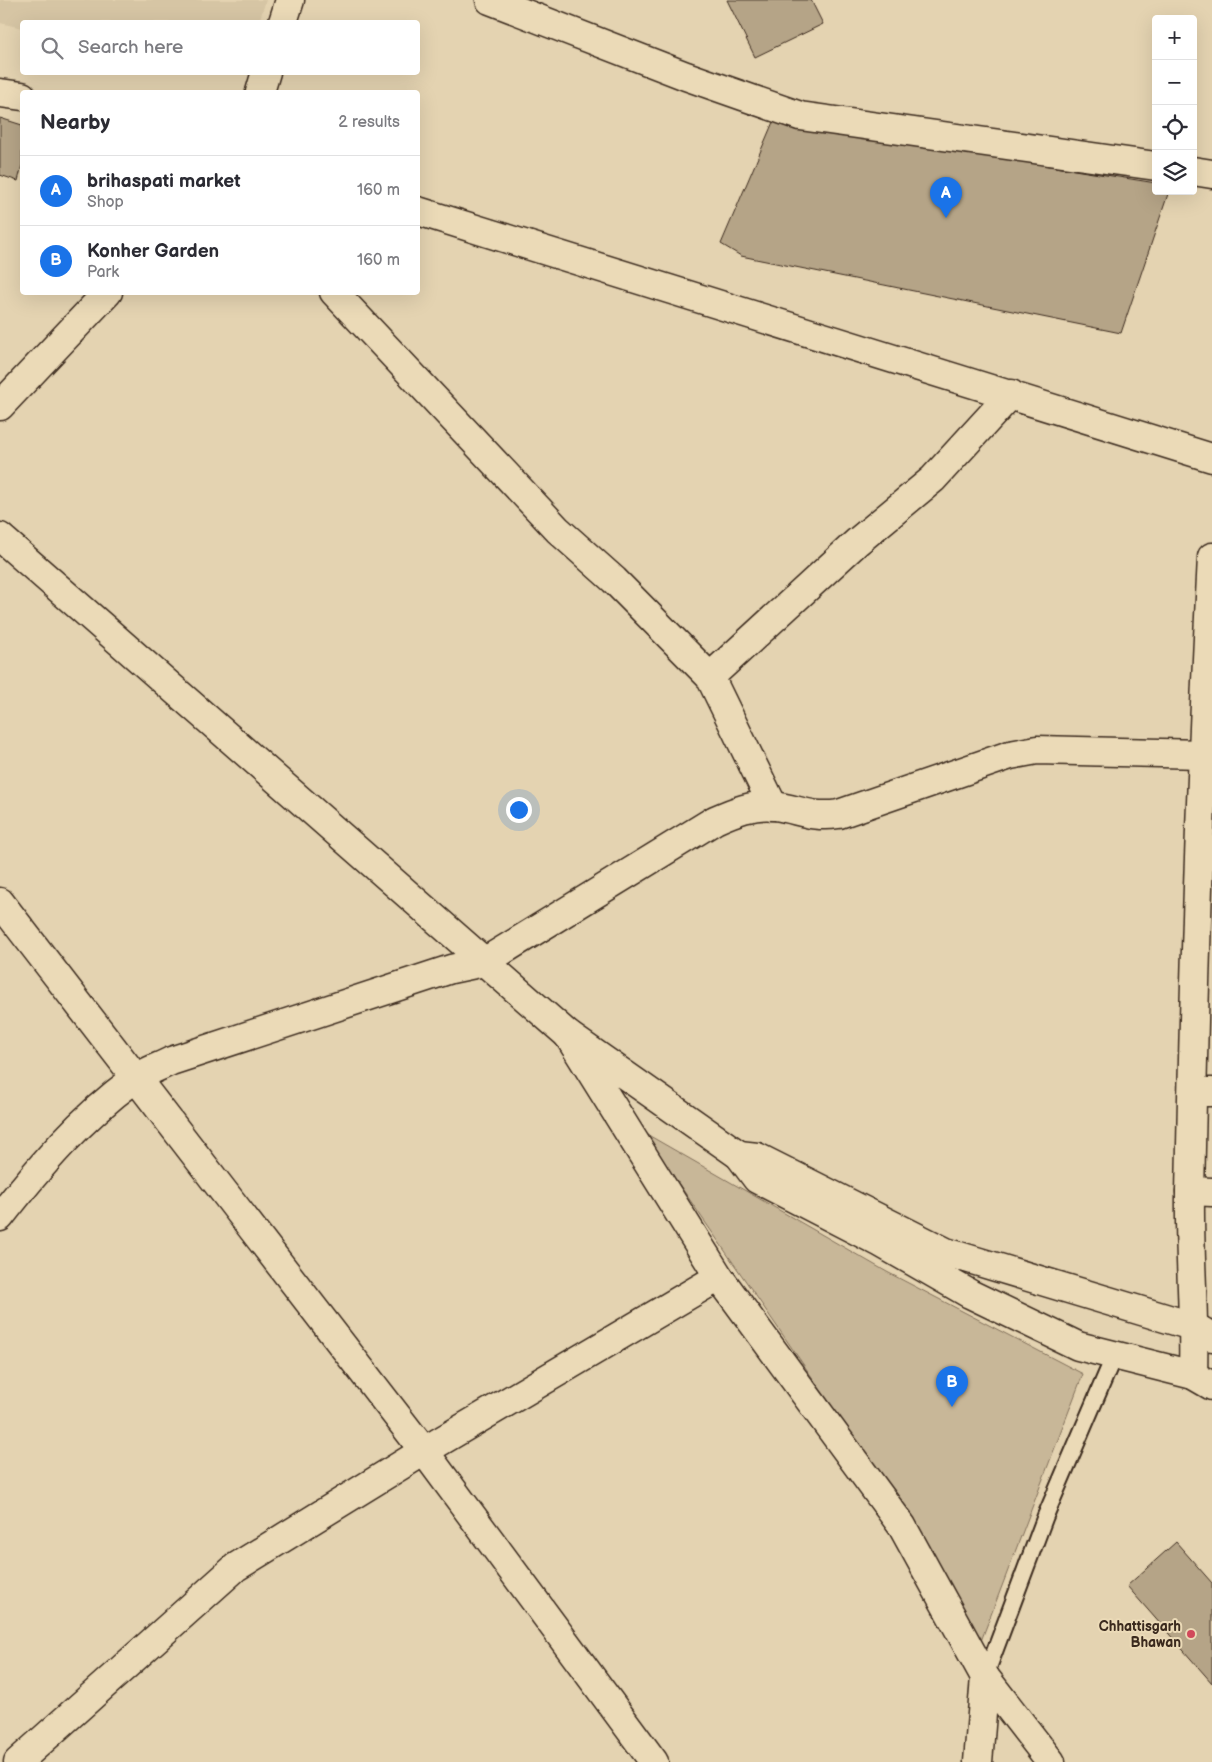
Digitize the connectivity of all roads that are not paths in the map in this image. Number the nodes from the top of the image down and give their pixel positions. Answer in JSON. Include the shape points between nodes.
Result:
{"nodes":[{"id":1,"x":290,"y":0,"type":"edge"},
{"id":2,"x":490,"y":0,"type":"edge"},
{"id":3,"x":284,"y":20,"type":"edge"},
{"id":4,"x":265,"y":75,"type":"edge"},
{"id":5,"x":261,"y":90,"type":"edge"},
{"id":6,"x":0,"y":92,"type":"edge"},
{"id":7,"x":20,"y":96,"type":"edge"},
{"id":8,"x":1152,"y":165,"type":"edge"},
{"id":9,"x":1197,"y":172,"type":"edge"},
{"id":10,"x":1212,"y":174,"type":"edge"},
{"id":11,"x":420,"y":212,"type":"edge"},
{"id":12,"x":105,"y":295,"type":"edge"},
{"id":13,"x":337,"y":295,"type":"edge"},
{"id":14,"x":1011,"y":394,"type":"junction"},
{"id":15,"x":0,"y":406,"type":"edge"},
{"id":16,"x":1212,"y":458,"type":"edge"},
{"id":17,"x":0,"y":538,"type":"edge"},
{"id":18,"x":1212,"y":557,"type":"edge"},
{"id":19,"x":710,"y":677,"type":"junction"},
{"id":20,"x":1202,"y":754,"type":"junction"},
{"id":21,"x":773,"y":806,"type":"junction"},
{"id":22,"x":1205,"y":875,"type":"edge"},
{"id":23,"x":0,"y":902,"type":"edge"},
{"id":24,"x":484,"y":962,"type":"junction"},
{"id":25,"x":568,"y":1035,"type":"junction"},
{"id":26,"x":135,"y":1078,"type":"junction"},
{"id":27,"x":1203,"y":1092,"type":"edge"},
{"id":28,"x":739,"y":1155,"type":"junction"},
{"id":29,"x":1201,"y":1192,"type":"edge"},
{"id":30,"x":0,"y":1217,"type":"edge"},
{"id":31,"x":720,"y":1276,"type":"junction"},
{"id":32,"x":1203,"y":1332,"type":"edge"},
{"id":33,"x":1114,"y":1356,"type":"junction"},
{"id":34,"x":1202,"y":1381,"type":"edge"},
{"id":35,"x":424,"y":1451,"type":"junction"},
{"id":36,"x":985,"y":1677,"type":"junction"},
{"id":37,"x":18,"y":1762,"type":"edge"},
{"id":38,"x":654,"y":1762,"type":"edge"},
{"id":39,"x":978,"y":1762,"type":"edge"},
{"id":40,"x":1052,"y":1762,"type":"edge"}],
"edges":[{"from":1,"to":3,"type":"street"},
{"from":2,"to":8,"type":"street","via":[[800,116]]},
{"from":4,"to":5,"type":"street"},
{"from":6,"to":7,"type":"street"},
{"from":9,"to":10,"type":"street"},
{"from":11,"to":14,"type":"street"},
{"from":12,"to":15,"type":"street"},
{"from":13,"to":19,"type":"street","via":[[558,530],[614,580]]},
{"from":14,"to":16,"type":"street"},
{"from":14,"to":19,"type":"street","via":[[933,479],[857,542]]},
{"from":17,"to":24,"type":"street"},
{"from":18,"to":20,"type":"street"},
{"from":19,"to":21,"type":"street"},
{"from":20,"to":21,"type":"street","via":[[1037,750],[1010,755],[839,814],[820,817]]},
{"from":20,"to":22,"type":"street"},
{"from":21,"to":24,"type":"street","via":[[735,811],[715,820]]},
{"from":22,"to":27,"type":"street"},
{"from":23,"to":26,"type":"street"},
{"from":24,"to":25,"type":"street"},
{"from":24,"to":26,"type":"street","via":[[451,969],[181,1058]]},
{"from":25,"to":28,"type":"street"},
{"from":25,"to":31,"type":"street"},
{"from":26,"to":30,"type":"street","via":[[41,1164]]},
{"from":26,"to":35,"type":"street"},
{"from":27,"to":29,"type":"street"},
{"from":28,"to":32,"type":"street","via":[[757,1156],[946,1252]]},
{"from":28,"to":33,"type":"street","via":[[757,1178],[970,1294],[1078,1346]]},
{"from":29,"to":32,"type":"street"},
{"from":31,"to":35,"type":"street"},
{"from":31,"to":36,"type":"street","via":[[902,1526]]},
{"from":32,"to":34,"type":"street"},
{"from":33,"to":34,"type":"street"},
{"from":33,"to":36,"type":"lane","via":[[1045,1517]]},
{"from":35,"to":37,"type":"street","via":[[236,1568]]},
{"from":35,"to":38,"type":"street"},
{"from":36,"to":39,"type":"street"},
{"from":36,"to":40,"type":"street"}]}
